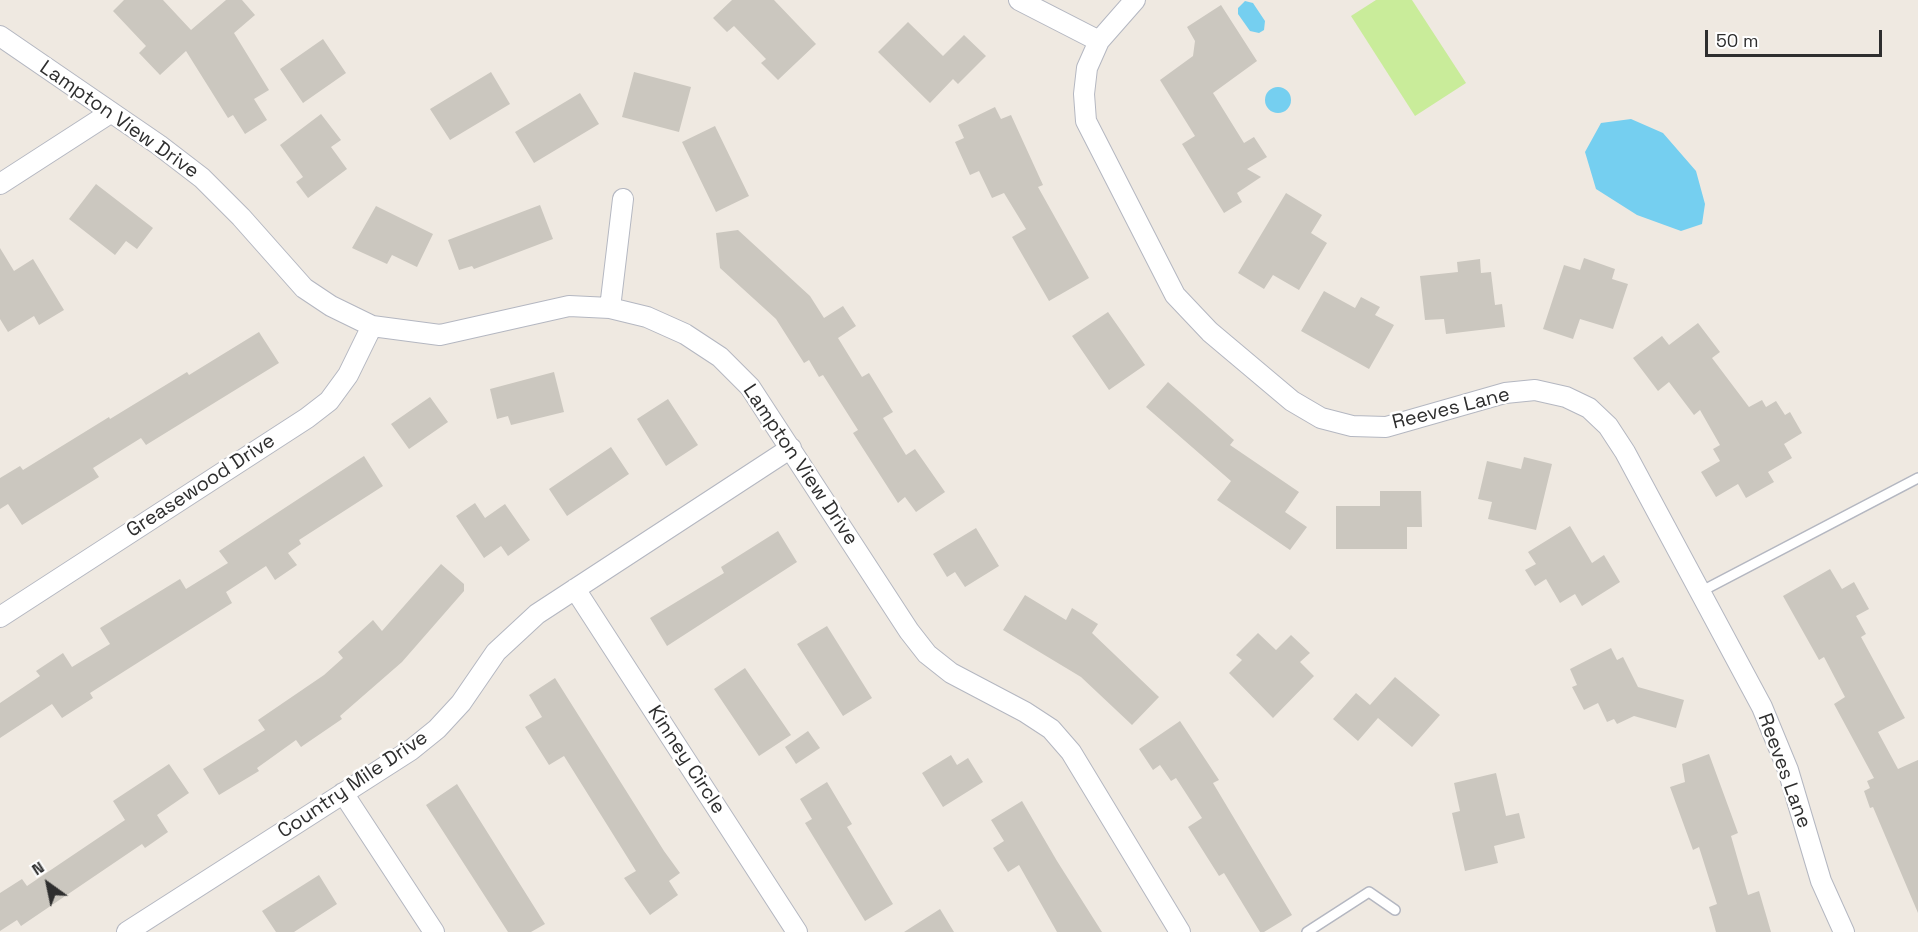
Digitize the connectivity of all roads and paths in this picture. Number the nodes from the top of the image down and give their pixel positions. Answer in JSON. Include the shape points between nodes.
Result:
{"nodes":[{"id":1,"x":1019,"y":0,"type":"edge"},
{"id":2,"x":1135,"y":0,"type":"edge"},
{"id":3,"x":0,"y":36,"type":"edge"},
{"id":4,"x":1099,"y":41,"type":"junction"},
{"id":5,"x":110,"y":113,"type":"junction"},
{"id":6,"x":0,"y":184,"type":"edge"},
{"id":7,"x":623,"y":199,"type":"dead end"},
{"id":8,"x":610,"y":308,"type":"junction"},
{"id":9,"x":372,"y":326,"type":"junction"},
{"id":10,"x":791,"y":448,"type":"junction"},
{"id":11,"x":1918,"y":478,"type":"edge"},
{"id":12,"x":575,"y":589,"type":"junction"},
{"id":13,"x":1700,"y":592,"type":"junction"},
{"id":14,"x":0,"y":617,"type":"edge"},
{"id":15,"x":343,"y":793,"type":"junction"},
{"id":16,"x":1395,"y":910,"type":"dead end"},
{"id":17,"x":127,"y":932,"type":"edge"},
{"id":18,"x":434,"y":932,"type":"edge"},
{"id":19,"x":797,"y":932,"type":"edge"},
{"id":20,"x":1180,"y":932,"type":"edge"},
{"id":21,"x":1307,"y":932,"type":"edge"},
{"id":22,"x":1844,"y":932,"type":"edge"}],
"edges":[{"from":1,"to":4,"type":"street"},
{"from":2,"to":4,"type":"street","name":"Reeves Lane"},
{"from":3,"to":5,"type":"street","name":"Lampton View Drive"},
{"from":4,"to":13,"type":"street","name":"Reeves Lane","via":[[1087,68],[1086,121],[1162,272],[1181,301],[1210,332],[1292,401],[1321,418],[1352,426],[1386,427],[1504,393],[1535,390],[1566,397],[1589,408],[1608,426],[1625,452]]},
{"from":5,"to":6,"type":"street"},
{"from":5,"to":9,"type":"street","name":"Lampton View Drive","via":[[202,178],[304,288]]},
{"from":7,"to":8,"type":"street"},
{"from":8,"to":9,"type":"street","name":"Lampton View Drive","via":[[569,306],[440,334]]},
{"from":8,"to":10,"type":"street","name":"Lampton View Drive","via":[[676,329],[720,357],[750,387]]},
{"from":9,"to":14,"type":"street","name":"Greasewood Drive","via":[[348,375],[329,400],[307,418]]},
{"from":10,"to":12,"type":"street","name":"Country Mile Drive"},
{"from":10,"to":20,"type":"street","name":"Lampton View Drive","via":[[927,654],[951,673],[1051,729],[1071,752]]},
{"from":11,"to":13,"type":"lane"},
{"from":12,"to":15,"type":"street","name":"Country Mile Drive","via":[[515,631],[437,729]]},
{"from":12,"to":19,"type":"street","name":"Kinney Circle"},
{"from":13,"to":22,"type":"street","name":"Reeves Lane","via":[[1762,707],[1788,770],[1821,881]]},
{"from":15,"to":17,"type":"street","name":"Country Mile Drive"},
{"from":15,"to":18,"type":"street"},
{"from":16,"to":21,"type":"lane","via":[[1369,892]]}]}
